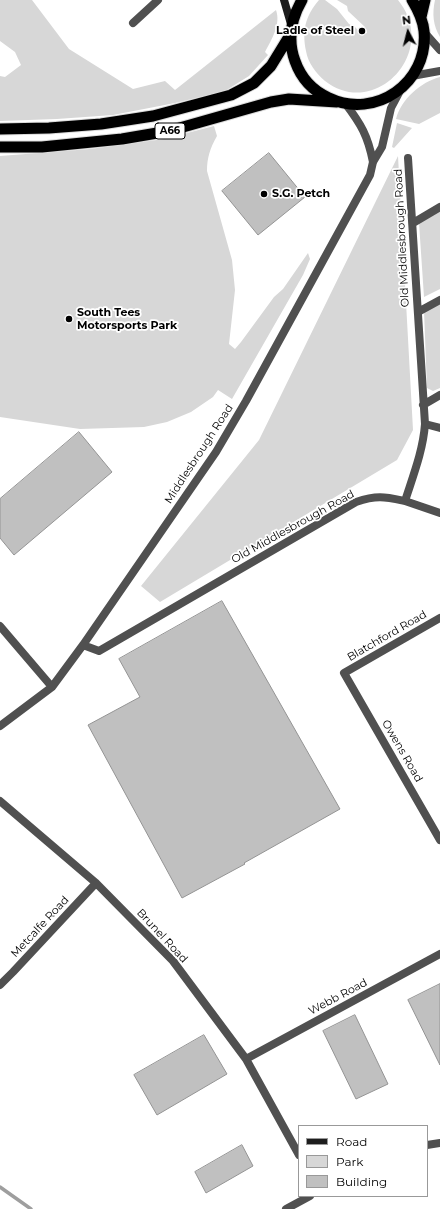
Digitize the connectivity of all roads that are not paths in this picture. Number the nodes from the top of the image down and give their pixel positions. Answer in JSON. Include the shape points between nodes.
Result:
{"nodes":[{"id":1,"x":158,"y":0,"type":"edge"},
{"id":2,"x":284,"y":0,"type":"edge"},
{"id":3,"x":302,"y":0,"type":"edge"},
{"id":4,"x":412,"y":0,"type":"edge"},
{"id":5,"x":425,"y":0,"type":"edge"},
{"id":6,"x":421,"y":17,"type":"junction"},
{"id":7,"x":133,"y":23,"type":"dead end"},
{"id":8,"x":291,"y":30,"type":"junction"},
{"id":9,"x":424,"y":32,"type":"junction"},
{"id":10,"x":440,"y":50,"type":"edge"},
{"id":11,"x":440,"y":71,"type":"edge"},
{"id":12,"x":412,"y":76,"type":"junction"},
{"id":13,"x":401,"y":88,"type":"junction"},
{"id":14,"x":341,"y":102,"type":"junction"},
{"id":15,"x":0,"y":129,"type":"edge"},
{"id":16,"x":0,"y":147,"type":"edge"},
{"id":17,"x":408,"y":158,"type":"dead end"},
{"id":18,"x":373,"y":162,"type":"junction"},
{"id":19,"x":440,"y":207,"type":"edge"},
{"id":20,"x":413,"y":223,"type":"junction"},
{"id":21,"x":440,"y":300,"type":"edge"},
{"id":22,"x":418,"y":312,"type":"junction"},
{"id":23,"x":440,"y":395,"type":"edge"},
{"id":24,"x":423,"y":405,"type":"junction"},
{"id":25,"x":425,"y":424,"type":"junction"},
{"id":26,"x":440,"y":428,"type":"edge"},
{"id":27,"x":405,"y":501,"type":"junction"},
{"id":28,"x":440,"y":513,"type":"edge"},
{"id":29,"x":440,"y":618,"type":"edge"},
{"id":30,"x":0,"y":626,"type":"edge"},
{"id":31,"x":83,"y":645,"type":"junction"},
{"id":32,"x":344,"y":673,"type":"joint"},
{"id":33,"x":52,"y":687,"type":"junction"},
{"id":34,"x":0,"y":726,"type":"edge"},
{"id":35,"x":0,"y":801,"type":"edge"},
{"id":36,"x":440,"y":840,"type":"edge"},
{"id":37,"x":96,"y":884,"type":"junction"},
{"id":38,"x":440,"y":954,"type":"edge"},
{"id":39,"x":0,"y":985,"type":"edge"},
{"id":40,"x":246,"y":1059,"type":"junction"},
{"id":41,"x":440,"y":1143,"type":"edge"},
{"id":42,"x":428,"y":1145,"type":"edge"},
{"id":43,"x":298,"y":1153,"type":"edge"},
{"id":44,"x":308,"y":1197,"type":"edge"},
{"id":45,"x":286,"y":1209,"type":"edge"}],
"edges":[{"from":1,"to":7,"type":"street"},
{"from":2,"to":8,"type":"main road"},
{"from":3,"to":8,"type":"highway","number":"A66","via":[[296,10]]},
{"from":4,"to":6,"type":"highway","number":"A66"},
{"from":5,"to":6,"type":"highway","number":"A66"},
{"from":6,"to":9,"type":"highway","number":"A66"},
{"from":8,"to":14,"type":"highway","number":"A66","via":[[292,52],[298,68],[308,83],[321,94]]},
{"from":8,"to":15,"type":"highway","number":"A66","via":[[271,66],[254,83],[231,95],[153,116],[101,124]]},
{"from":9,"to":10,"type":"street"},
{"from":9,"to":12,"type":"highway","number":"A66","via":[[420,61]]},
{"from":11,"to":12,"type":"street"},
{"from":12,"to":13,"type":"highway","number":"A66"},
{"from":13,"to":14,"type":"highway","number":"A66","via":[[387,98],[371,104],[354,105]]},
{"from":13,"to":18,"type":"street","name":"Middlesbrough Road","via":[[391,108],[382,147]]},
{"from":14,"to":16,"type":"highway","number":"A66","via":[[289,99],[169,131],[135,137],[81,144]]},
{"from":14,"to":18,"type":"street","via":[[358,120],[365,132]]},
{"from":17,"to":20,"type":"street","name":"Old Middlesbrough Road"},
{"from":18,"to":31,"type":"street","name":"Middlesbrough Road","via":[[370,175],[216,452]]},
{"from":19,"to":20,"type":"street"},
{"from":20,"to":22,"type":"street","name":"Old Middlesbrough Road"},
{"from":21,"to":22,"type":"street"},
{"from":22,"to":24,"type":"street","name":"Old Middlesbrough Road"},
{"from":23,"to":24,"type":"street"},
{"from":24,"to":25,"type":"street","name":"Old Middlesbrough Road"},
{"from":25,"to":26,"type":"street"},
{"from":25,"to":27,"type":"street","name":"Old Middlesbrough Road","via":[[424,437]]},
{"from":27,"to":28,"type":"street"},
{"from":27,"to":31,"type":"street","name":"Old Middlesbrough Road","via":[[383,496],[356,502],[99,651]]},
{"from":29,"to":32,"type":"street","name":"Blatchford Road"},
{"from":30,"to":33,"type":"street"},
{"from":31,"to":33,"type":"street","name":"Middlesbrough Road"},
{"from":32,"to":36,"type":"street","name":"Owens Road"},
{"from":33,"to":34,"type":"street","name":"Middlesbrough Road"},
{"from":35,"to":37,"type":"street","name":"Brunel Road"},
{"from":37,"to":39,"type":"street","name":"Metcalfe Road"},
{"from":37,"to":40,"type":"street","name":"Brunel Road","via":[[173,961]]},
{"from":38,"to":40,"type":"street","name":"Webb Road"},
{"from":40,"to":43,"type":"street","name":"Brunel Road"},
{"from":41,"to":42,"type":"street"},
{"from":44,"to":45,"type":"street"}]}
